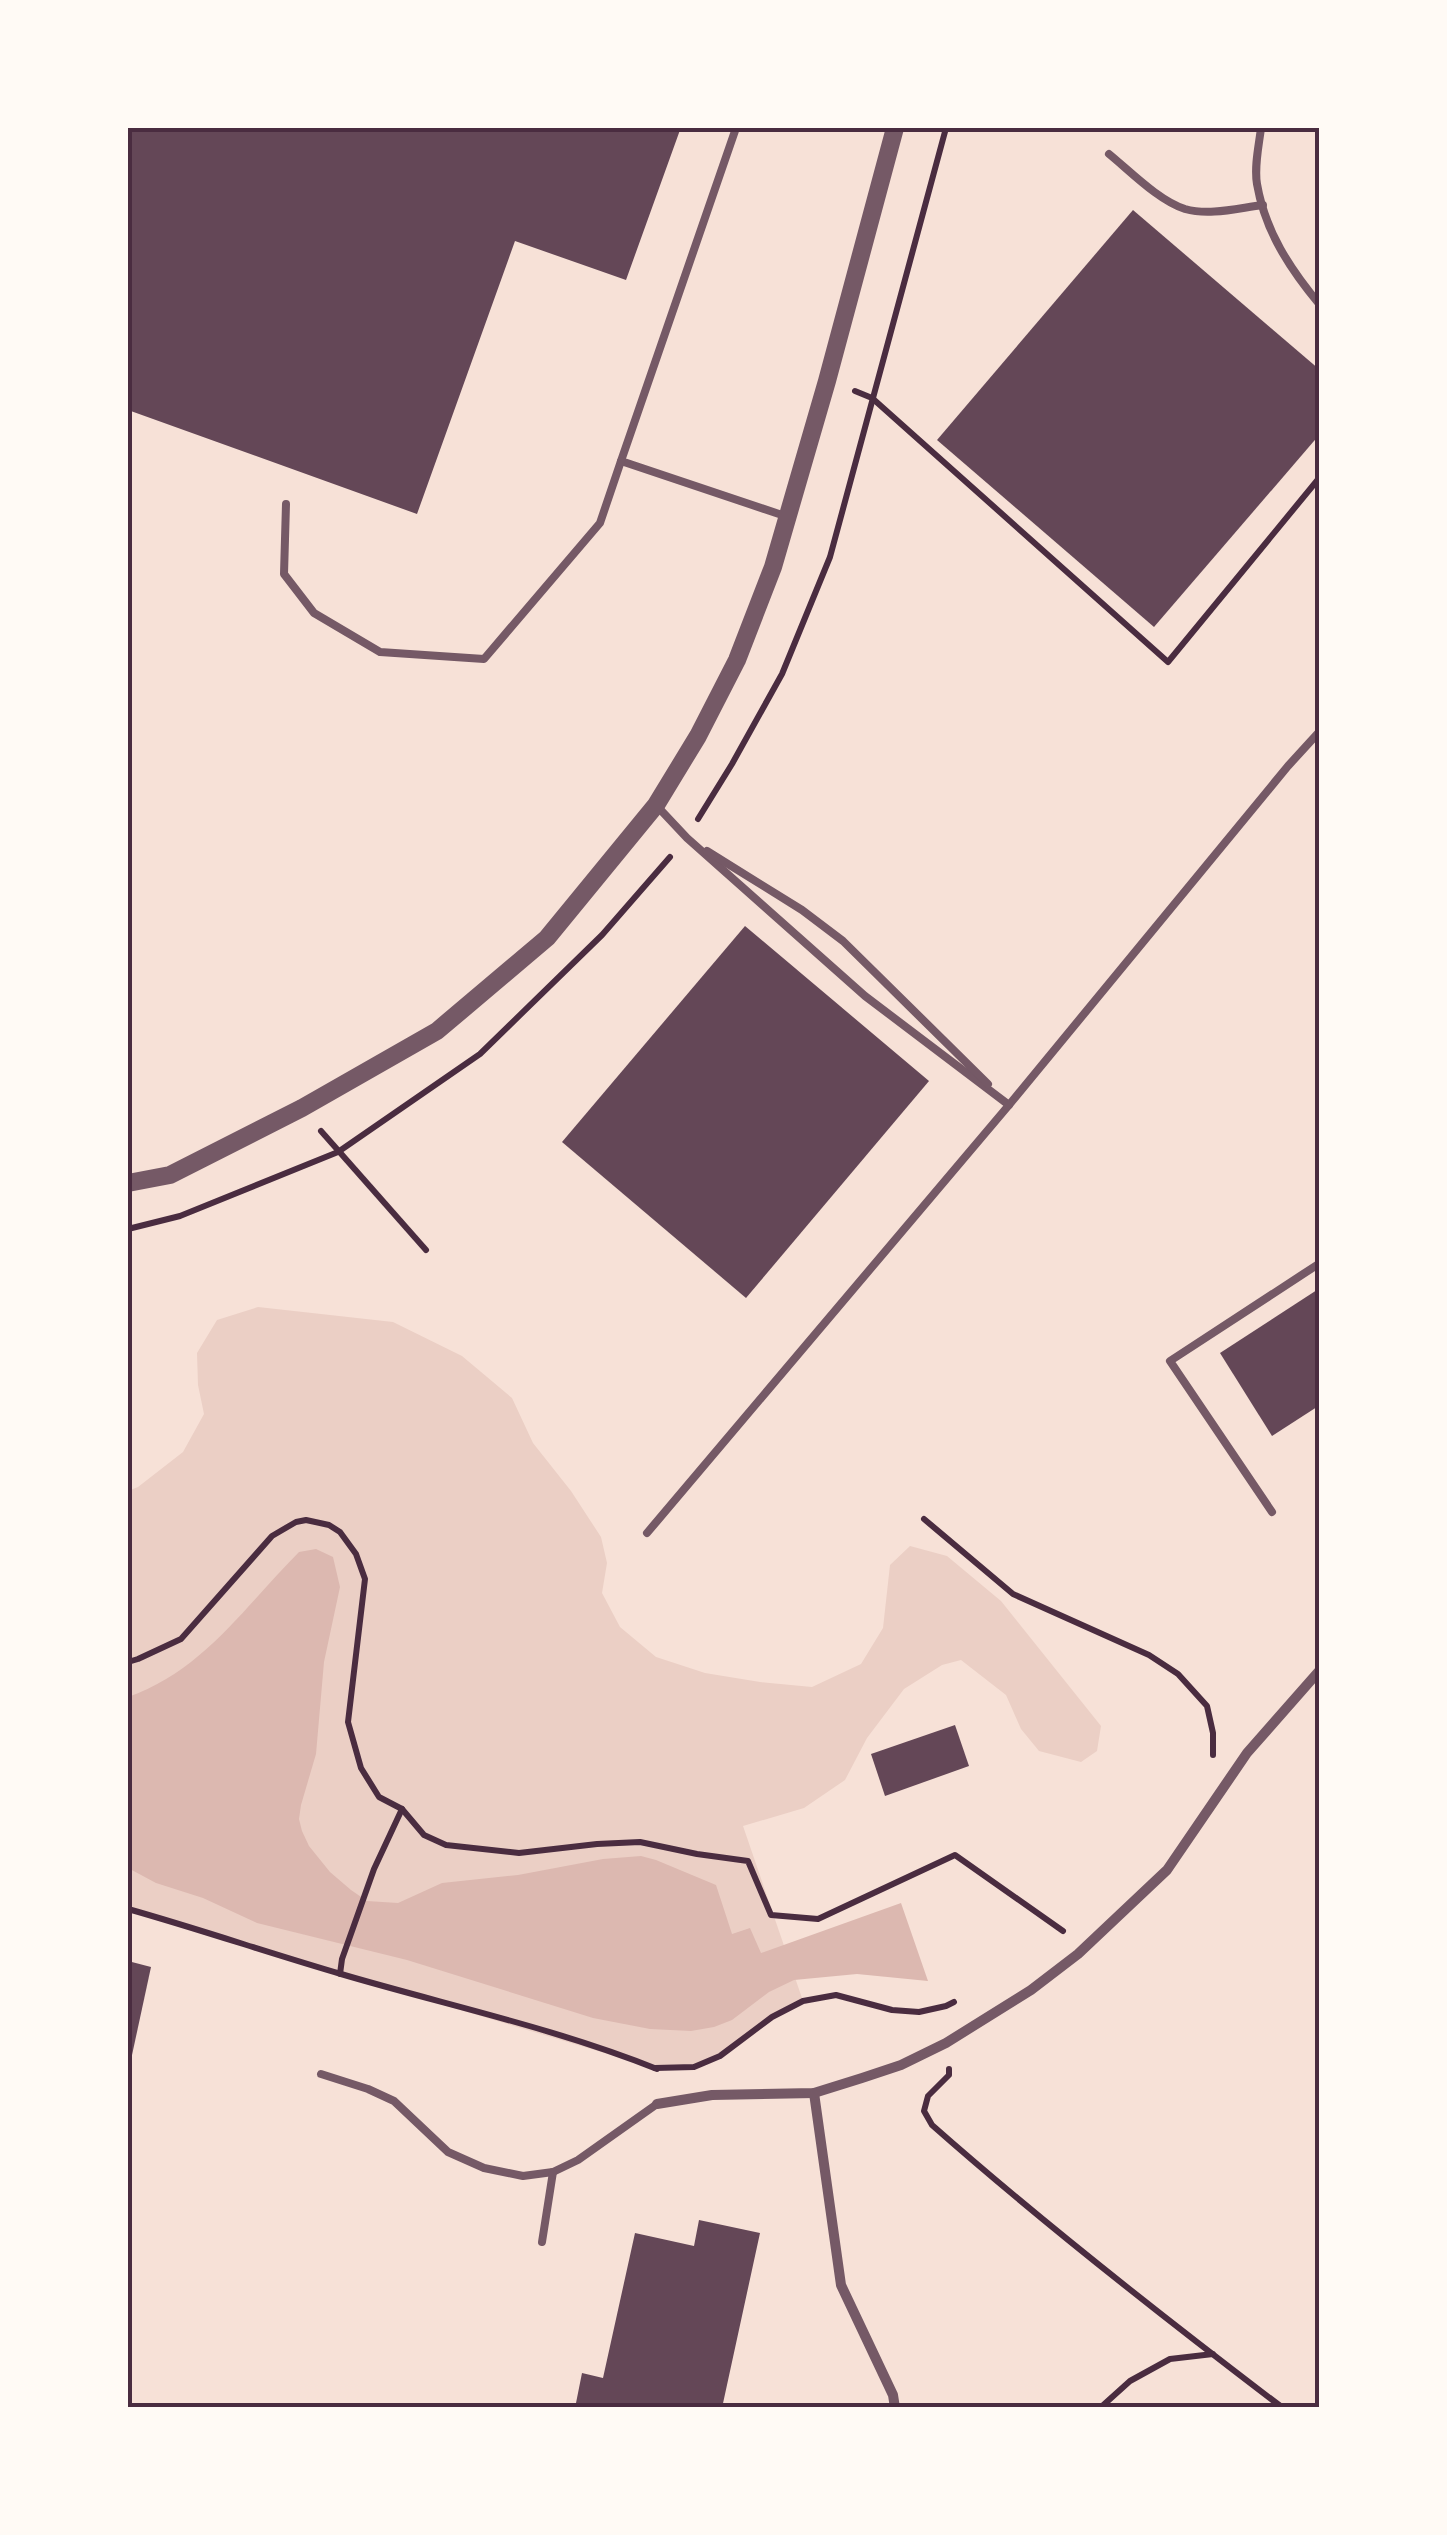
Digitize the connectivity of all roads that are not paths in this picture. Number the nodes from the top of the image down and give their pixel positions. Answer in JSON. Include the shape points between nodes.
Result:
{"nodes":[{"id":1,"x":736,"y":128,"type":"edge"},
{"id":2,"x":895,"y":128,"type":"edge"},
{"id":3,"x":1261,"y":128,"type":"edge"},
{"id":4,"x":1109,"y":154,"type":"dead end"},
{"id":5,"x":1263,"y":204,"type":"junction"},
{"id":6,"x":1320,"y":305,"type":"edge"},
{"id":7,"x":620,"y":462,"type":"junction"},
{"id":8,"x":286,"y":504,"type":"dead end"},
{"id":9,"x":788,"y":517,"type":"junction"},
{"id":10,"x":1320,"y":732,"type":"edge"},
{"id":11,"x":656,"y":805,"type":"junction"},
{"id":12,"x":686,"y":838,"type":"junction"},
{"id":13,"x":1009,"y":1105,"type":"junction"},
{"id":14,"x":128,"y":1183,"type":"edge"},
{"id":15,"x":1320,"y":1263,"type":"edge"},
{"id":16,"x":1272,"y":1512,"type":"dead end"},
{"id":17,"x":647,"y":1533,"type":"dead end"},
{"id":18,"x":1320,"y":1670,"type":"edge"},
{"id":19,"x":321,"y":2074,"type":"dead end"},
{"id":20,"x":814,"y":2093,"type":"junction"},
{"id":21,"x":657,"y":2104,"type":"joint"},
{"id":22,"x":553,"y":2172,"type":"junction"},
{"id":23,"x":542,"y":2242,"type":"dead end"},
{"id":24,"x":895,"y":2408,"type":"edge"}],
"edges":[{"from":1,"to":7,"type":"lane"},
{"from":2,"to":9,"type":"street"},
{"from":3,"to":5,"type":"lane","via":[[1256,182]]},
{"from":4,"to":5,"type":"lane","via":[[1184,208],[1213,212]]},
{"from":5,"to":6,"type":"lane","via":[[1292,271]]},
{"from":7,"to":8,"type":"lane","via":[[600,523],[484,659],[380,652],[314,613],[284,574]]},
{"from":7,"to":9,"type":"lane"},
{"from":9,"to":11,"type":"street","via":[[738,660]]},
{"from":10,"to":13,"type":"lane"},
{"from":11,"to":12,"type":"lane"},
{"from":11,"to":14,"type":"street","via":[[547,938],[437,1030],[170,1175]]},
{"from":12,"to":13,"type":"lane","via":[[865,996]]},
{"from":12,"to":13,"type":"lane","via":[[843,941]]},
{"from":13,"to":17,"type":"lane"},
{"from":15,"to":16,"type":"lane","via":[[1170,1361]]},
{"from":18,"to":20,"type":"street","via":[[1247,1752],[1167,1870],[1078,1954],[946,2043]]},
{"from":19,"to":22,"type":"lane","via":[[394,2101],[448,2152],[484,2168],[523,2176]]},
{"from":20,"to":21,"type":"street","via":[[712,2095]]},
{"from":20,"to":24,"type":"street","via":[[841,2286]]},
{"from":21,"to":22,"type":"lane"},
{"from":22,"to":23,"type":"lane"}]}
